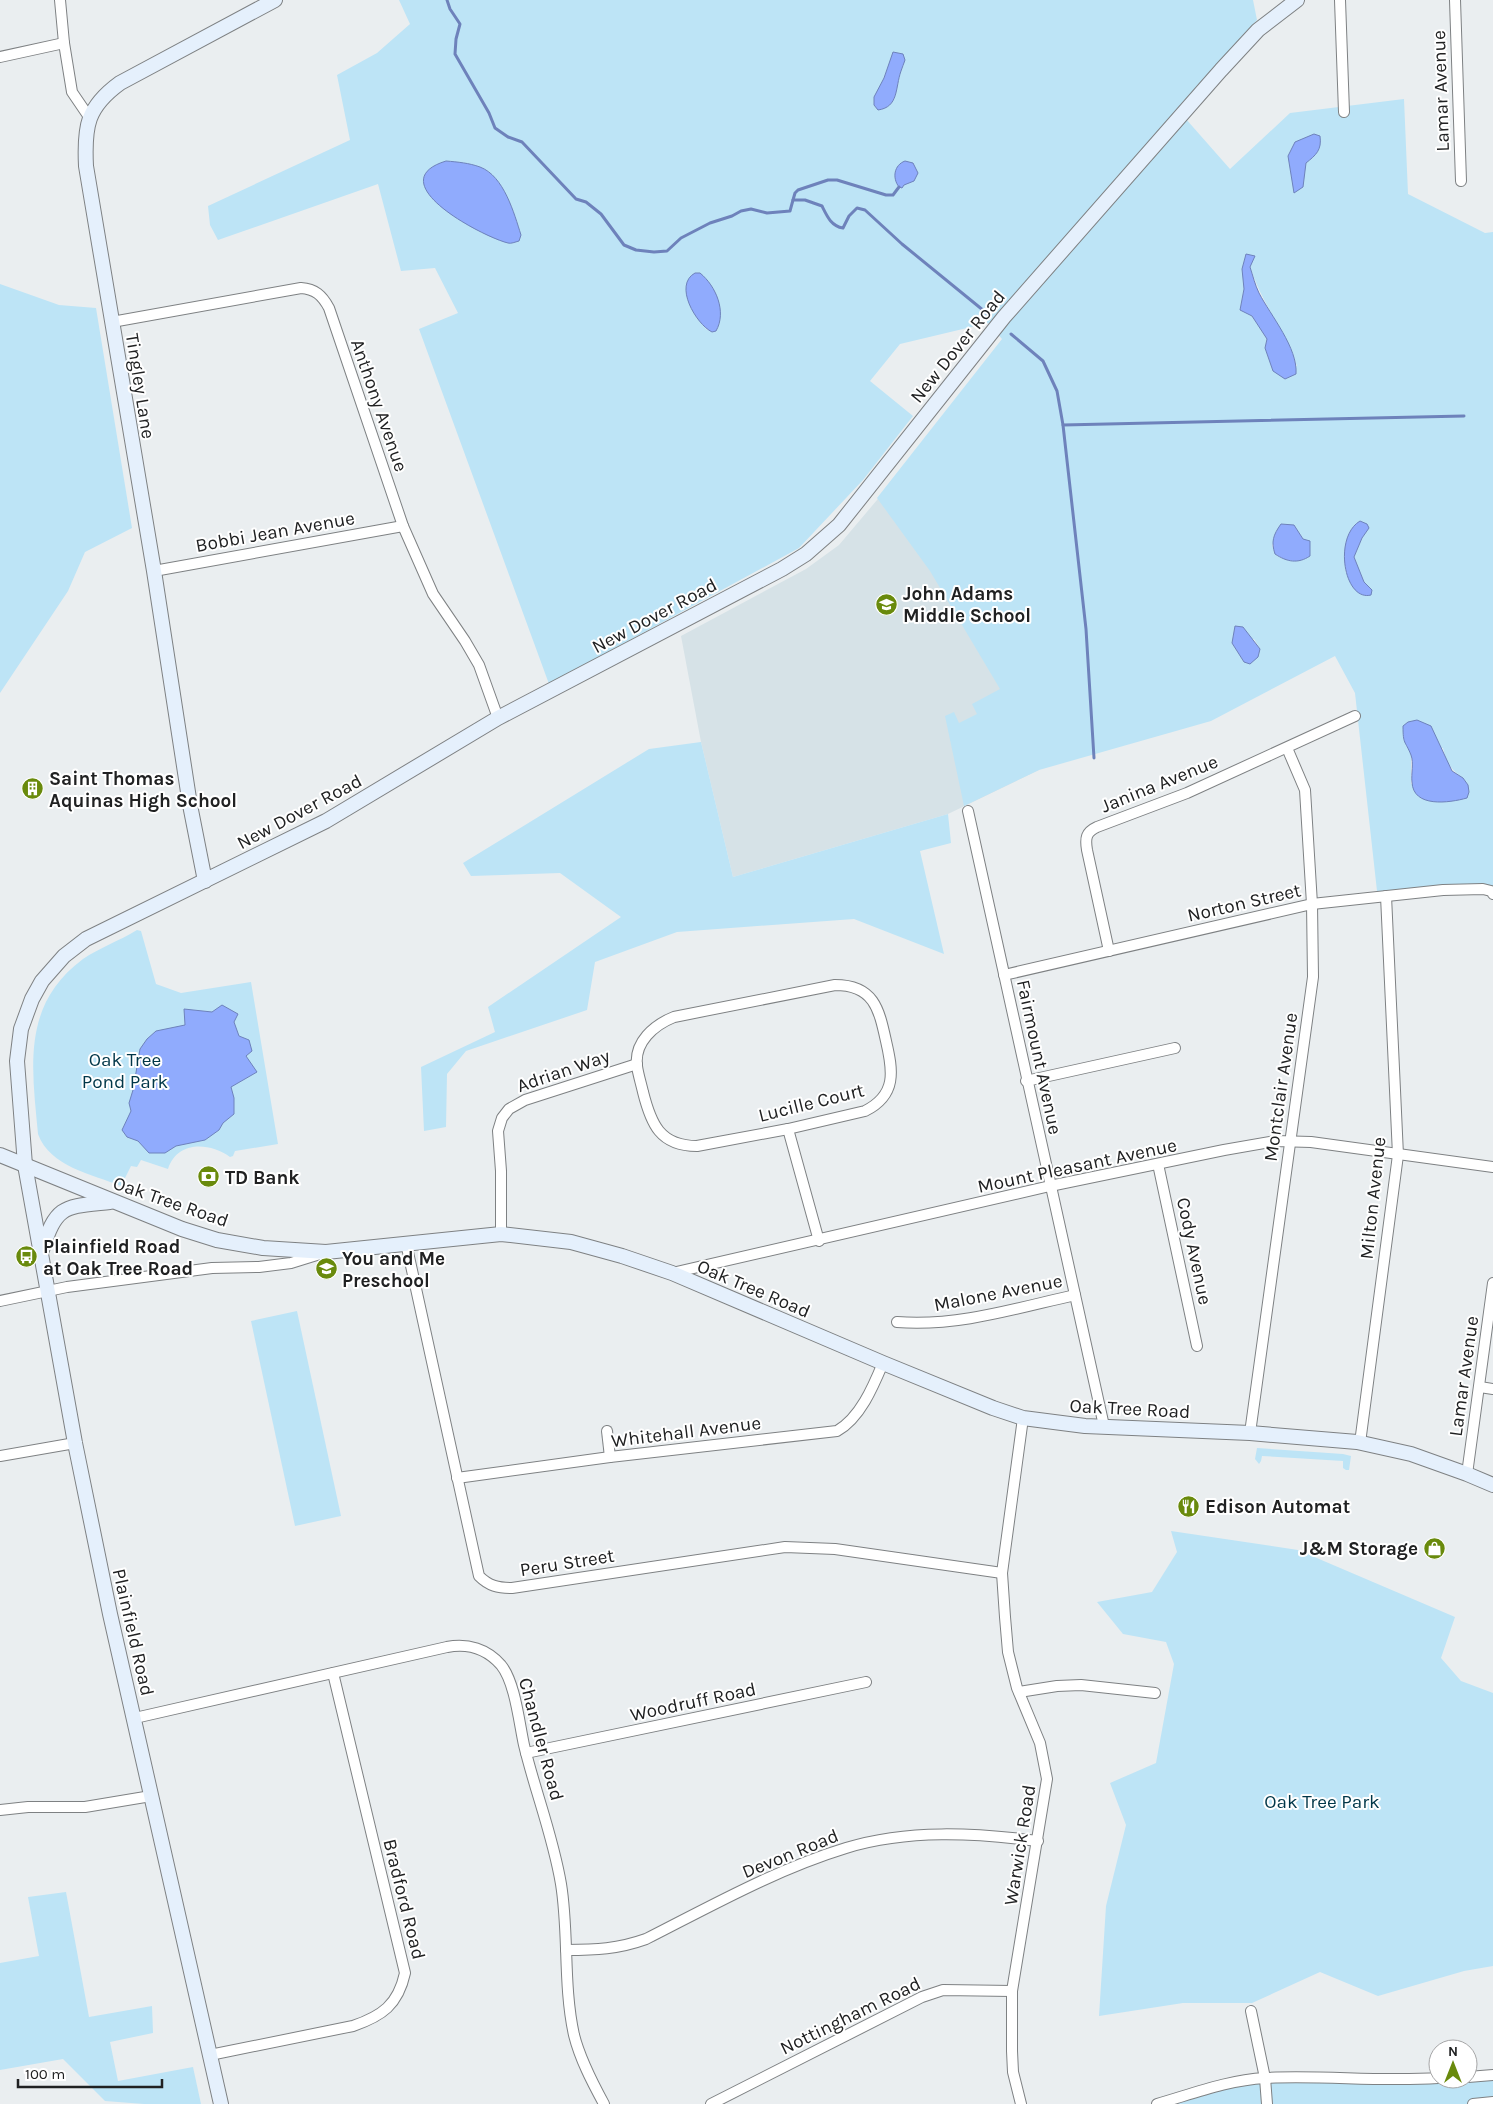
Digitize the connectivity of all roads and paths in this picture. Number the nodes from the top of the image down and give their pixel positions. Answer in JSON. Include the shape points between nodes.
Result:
{"nodes":[{"id":1,"x":60,"y":0,"type":"edge"},
{"id":2,"x":275,"y":0,"type":"edge"},
{"id":3,"x":1297,"y":0,"type":"edge"},
{"id":4,"x":1340,"y":0,"type":"edge"},
{"id":5,"x":1455,"y":0,"type":"edge"},
{"id":6,"x":64,"y":44,"type":"junction"},
{"id":7,"x":0,"y":57,"type":"edge"},
{"id":8,"x":1344,"y":112,"type":"dead end"},
{"id":9,"x":89,"y":116,"type":"junction"},
{"id":10,"x":1461,"y":181,"type":"dead end"},
{"id":11,"x":112,"y":322,"type":"junction"},
{"id":12,"x":402,"y":526,"type":"junction"},
{"id":13,"x":154,"y":571,"type":"junction"},
{"id":14,"x":1355,"y":716,"type":"dead end"},
{"id":15,"x":498,"y":718,"type":"junction"},
{"id":16,"x":1287,"y":748,"type":"junction"},
{"id":17,"x":968,"y":811,"type":"dead end"},
{"id":18,"x":205,"y":881,"type":"junction"},
{"id":19,"x":1493,"y":894,"type":"edge"},
{"id":20,"x":1386,"y":896,"type":"junction"},
{"id":21,"x":1312,"y":904,"type":"junction"},
{"id":22,"x":1109,"y":951,"type":"junction"},
{"id":23,"x":1004,"y":975,"type":"junction"},
{"id":24,"x":1175,"y":1048,"type":"dead end"},
{"id":25,"x":637,"y":1064,"type":"junction"},
{"id":26,"x":1026,"y":1081,"type":"junction"},
{"id":27,"x":788,"y":1129,"type":"junction"},
{"id":28,"x":1291,"y":1140,"type":"junction"},
{"id":29,"x":0,"y":1155,"type":"edge"},
{"id":30,"x":1398,"y":1155,"type":"junction"},
{"id":31,"x":1158,"y":1164,"type":"junction"},
{"id":32,"x":25,"y":1166,"type":"junction"},
{"id":33,"x":1493,"y":1167,"type":"edge"},
{"id":34,"x":1050,"y":1186,"type":"junction"},
{"id":35,"x":112,"y":1202,"type":"junction"},
{"id":36,"x":501,"y":1234,"type":"junction"},
{"id":37,"x":819,"y":1241,"type":"junction"},
{"id":38,"x":406,"y":1243,"type":"junction"},
{"id":39,"x":326,"y":1252,"type":"junction"},
{"id":40,"x":41,"y":1253,"type":"junction"},
{"id":41,"x":672,"y":1273,"type":"junction"},
{"id":42,"x":1493,"y":1283,"type":"edge"},
{"id":43,"x":48,"y":1291,"type":"junction"},
{"id":44,"x":1075,"y":1295,"type":"junction"},
{"id":45,"x":0,"y":1301,"type":"edge"},
{"id":46,"x":897,"y":1322,"type":"dead end"},
{"id":47,"x":1197,"y":1346,"type":"dead end"},
{"id":48,"x":883,"y":1363,"type":"junction"},
{"id":49,"x":1480,"y":1387,"type":"junction"},
{"id":50,"x":1493,"y":1389,"type":"edge"},
{"id":51,"x":1023,"y":1418,"type":"junction"},
{"id":52,"x":1104,"y":1426,"type":"junction"},
{"id":53,"x":607,"y":1432,"type":"dead end"},
{"id":54,"x":1250,"y":1433,"type":"junction"},
{"id":55,"x":74,"y":1443,"type":"junction"},
{"id":56,"x":1360,"y":1443,"type":"junction"},
{"id":57,"x":0,"y":1456,"type":"edge"},
{"id":58,"x":610,"y":1458,"type":"junction"},
{"id":59,"x":1467,"y":1474,"type":"junction"},
{"id":60,"x":457,"y":1478,"type":"junction"},
{"id":61,"x":1493,"y":1485,"type":"edge"},
{"id":62,"x":1002,"y":1573,"type":"junction"},
{"id":63,"x":333,"y":1673,"type":"junction"},
{"id":64,"x":866,"y":1682,"type":"dead end"},
{"id":65,"x":1019,"y":1692,"type":"junction"},
{"id":66,"x":1156,"y":1693,"type":"dead end"},
{"id":67,"x":135,"y":1718,"type":"junction"},
{"id":68,"x":526,"y":1753,"type":"junction"},
{"id":69,"x":151,"y":1796,"type":"junction"},
{"id":70,"x":0,"y":1810,"type":"edge"},
{"id":71,"x":1038,"y":1841,"type":"junction"},
{"id":72,"x":566,"y":1950,"type":"junction"},
{"id":73,"x":1012,"y":1991,"type":"junction"},
{"id":74,"x":1251,"y":2011,"type":"dead end"},
{"id":75,"x":210,"y":2055,"type":"junction"},
{"id":76,"x":1493,"y":2075,"type":"edge"},
{"id":77,"x":1478,"y":2076,"type":"edge"},
{"id":78,"x":1265,"y":2078,"type":"junction"},
{"id":79,"x":1428,"y":2078,"type":"edge"},
{"id":80,"x":1493,"y":2102,"type":"edge"},
{"id":81,"x":221,"y":2104,"type":"edge"},
{"id":82,"x":604,"y":2104,"type":"edge"},
{"id":83,"x":712,"y":2104,"type":"edge"},
{"id":84,"x":1021,"y":2104,"type":"edge"},
{"id":85,"x":1157,"y":2104,"type":"edge"},
{"id":86,"x":1267,"y":2104,"type":"edge"},
{"id":87,"x":1473,"y":2104,"type":"edge"}],
"edges":[{"from":1,"to":6,"type":"street"},
{"from":2,"to":9,"type":"street","name":"Tingley Lane","via":[[120,82],[101,98]]},
{"from":3,"to":15,"type":"street","name":"New Dover Road","via":[[1270,19],[1242,47],[1036,280],[839,525],[825,538],[782,569]]},
{"from":4,"to":8,"type":"street"},
{"from":5,"to":10,"type":"street","name":"Lamar Avenue"},
{"from":6,"to":7,"type":"street"},
{"from":6,"to":9,"type":"street","via":[[72,92]]},
{"from":9,"to":11,"type":"street","name":"Tingley Lane","via":[[86,166]]},
{"from":11,"to":12,"type":"street","name":"Anthony Avenue","via":[[301,288],[318,293],[329,308]]},
{"from":11,"to":13,"type":"street","name":"Tingley Lane"},
{"from":12,"to":13,"type":"street","name":"Bobbi Jean Avenue"},
{"from":12,"to":15,"type":"street","name":"Anthony Avenue","via":[[433,594],[479,665]]},
{"from":13,"to":18,"type":"street","name":"Tingley Lane"},
{"from":14,"to":16,"type":"street","name":"Janina Avenue"},
{"from":15,"to":18,"type":"street","name":"New Dover Road","via":[[326,822]]},
{"from":16,"to":21,"type":"street","name":"Montclair Avenue","via":[[1305,790]]},
{"from":16,"to":22,"type":"street","name":"Janina Avenue","via":[[1187,793],[1097,826],[1087,833],[1086,850]]},
{"from":17,"to":23,"type":"street","name":"Fairmount Avenue"},
{"from":18,"to":32,"type":"street","name":"New Dover Road","via":[[86,939],[56,964],[37,989],[23,1020],[18,1051]]},
{"from":19,"to":20,"type":"street","name":"Norton Street","via":[[1483,889]]},
{"from":20,"to":21,"type":"street","name":"Norton Street"},
{"from":20,"to":30,"type":"street","name":"Milton Avenue"},
{"from":21,"to":22,"type":"street","name":"Norton Street"},
{"from":21,"to":28,"type":"street","name":"Montclair Avenue","via":[[1313,977]]},
{"from":22,"to":23,"type":"street","name":"Norton Street"},
{"from":23,"to":26,"type":"street","name":"Fairmount Avenue"},
{"from":24,"to":26,"type":"street"},
{"from":25,"to":27,"type":"street","name":"Lucille Court","via":[[651,1120],[670,1140],[697,1146]]},
{"from":25,"to":27,"type":"street","name":"Lucille Court","via":[[639,1048],[647,1035],[674,1017],[835,985],[861,990],[874,1002],[880,1014],[892,1069],[885,1094],[865,1111]]},
{"from":25,"to":36,"type":"street","name":"Adrian Way","via":[[509,1108],[498,1132]]},
{"from":26,"to":34,"type":"street","name":"Fairmount Avenue"},
{"from":27,"to":37,"type":"street"},
{"from":28,"to":30,"type":"street","name":"Mount Pleasant Avenue"},
{"from":28,"to":31,"type":"street","name":"Mount Pleasant Avenue","via":[[1232,1148]]},
{"from":28,"to":54,"type":"street","name":"Montclair Avenue"},
{"from":29,"to":32,"type":"street","name":"Oak Tree Road"},
{"from":30,"to":33,"type":"street","name":"Mount Pleasant Avenue"},
{"from":30,"to":56,"type":"street","name":"Milton Avenue"},
{"from":31,"to":34,"type":"street","name":"Mount Pleasant Avenue"},
{"from":31,"to":47,"type":"street","name":"Cody Avenue"},
{"from":32,"to":35,"type":"street","name":"Oak Tree Road"},
{"from":32,"to":40,"type":"street","name":"Plainfield Road"},
{"from":34,"to":37,"type":"street","name":"Mount Pleasant Avenue"},
{"from":34,"to":44,"type":"street","name":"Fairmount Avenue"},
{"from":35,"to":39,"type":"street","name":"Oak Tree Road","via":[[218,1240],[263,1248]]},
{"from":35,"to":40,"type":"street","via":[[66,1208],[55,1217]]},
{"from":36,"to":38,"type":"street","name":"Oak Tree Road"},
{"from":36,"to":41,"type":"street","name":"Oak Tree Road","via":[[571,1242]]},
{"from":37,"to":41,"type":"street","name":"Mount Pleasant Avenue"},
{"from":38,"to":39,"type":"street","name":"Oak Tree Road"},
{"from":38,"to":60,"type":"street","name":"Peru Street"},
{"from":39,"to":43,"type":"street","via":[[291,1263],[212,1268]]},
{"from":40,"to":43,"type":"street","name":"Plainfield Road"},
{"from":41,"to":48,"type":"street","name":"Oak Tree Road"},
{"from":42,"to":49,"type":"street","name":"Lamar Avenue"},
{"from":43,"to":45,"type":"street"},
{"from":43,"to":55,"type":"street","name":"Plainfield Road"},
{"from":44,"to":46,"type":"street","name":"Malone Avenue","via":[[947,1322]]},
{"from":44,"to":52,"type":"street","name":"Fairmount Avenue"},
{"from":48,"to":51,"type":"street","name":"Oak Tree Road"},
{"from":48,"to":58,"type":"street","name":"Whitehall Avenue","via":[[855,1418],[837,1431]]},
{"from":49,"to":50,"type":"street"},
{"from":49,"to":59,"type":"street","name":"Lamar Avenue"},
{"from":51,"to":52,"type":"street","name":"Oak Tree Road"},
{"from":51,"to":62,"type":"street","name":"Warwick Road"},
{"from":52,"to":54,"type":"street","name":"Oak Tree Road"},
{"from":53,"to":58,"type":"street"},
{"from":54,"to":56,"type":"street","name":"Oak Tree Road"},
{"from":55,"to":57,"type":"street"},
{"from":55,"to":67,"type":"street","name":"Plainfield Road"},
{"from":56,"to":59,"type":"street","name":"Oak Tree Road","via":[[1411,1454]]},
{"from":58,"to":60,"type":"street","name":"Whitehall Avenue"},
{"from":59,"to":61,"type":"street","name":"Oak Tree Road"},
{"from":60,"to":62,"type":"street","name":"Peru Street","via":[[479,1576],[486,1584],[499,1588],[785,1547],[835,1549]]},
{"from":62,"to":65,"type":"street","name":"Warwick Road","via":[[1008,1652]]},
{"from":63,"to":67,"type":"street","name":"Chandler Road"},
{"from":63,"to":68,"type":"street","name":"Chandler Road","via":[[447,1647],[474,1647],[500,1665],[508,1677]]},
{"from":63,"to":75,"type":"street","name":"Bradford Road","via":[[405,1973],[402,1986],[392,2003],[367,2021]]},
{"from":64,"to":68,"type":"street","name":"Woodruff Road"},
{"from":65,"to":66,"type":"street","via":[[1081,1685]]},
{"from":65,"to":71,"type":"street","name":"Warwick Road","via":[[1040,1743],[1047,1780]]},
{"from":67,"to":69,"type":"street","name":"Plainfield Road"},
{"from":68,"to":72,"type":"street","name":"Chandler Road","via":[[555,1852]]},
{"from":69,"to":70,"type":"street","via":[[85,1807]]},
{"from":69,"to":75,"type":"street","name":"Plainfield Road"},
{"from":71,"to":72,"type":"street","name":"Devon Road","via":[[984,1834],[880,1840],[847,1848],[780,1874],[624,1947]]},
{"from":71,"to":73,"type":"street","name":"Warwick Road"},
{"from":72,"to":82,"type":"street","name":"Chandler Road","via":[[574,2036],[588,2074]]},
{"from":73,"to":83,"type":"street","name":"Nottingham Road","via":[[943,1990],[922,1996]]},
{"from":73,"to":84,"type":"street","name":"Warwick Road","via":[[1012,2051]]},
{"from":74,"to":78,"type":"street"},
{"from":75,"to":81,"type":"street","name":"Plainfield Road"},
{"from":76,"to":77,"type":"street"},
{"from":78,"to":79,"type":"street"},
{"from":78,"to":85,"type":"street","via":[[1218,2086]]},
{"from":78,"to":86,"type":"street"},
{"from":80,"to":87,"type":"street"}]}
